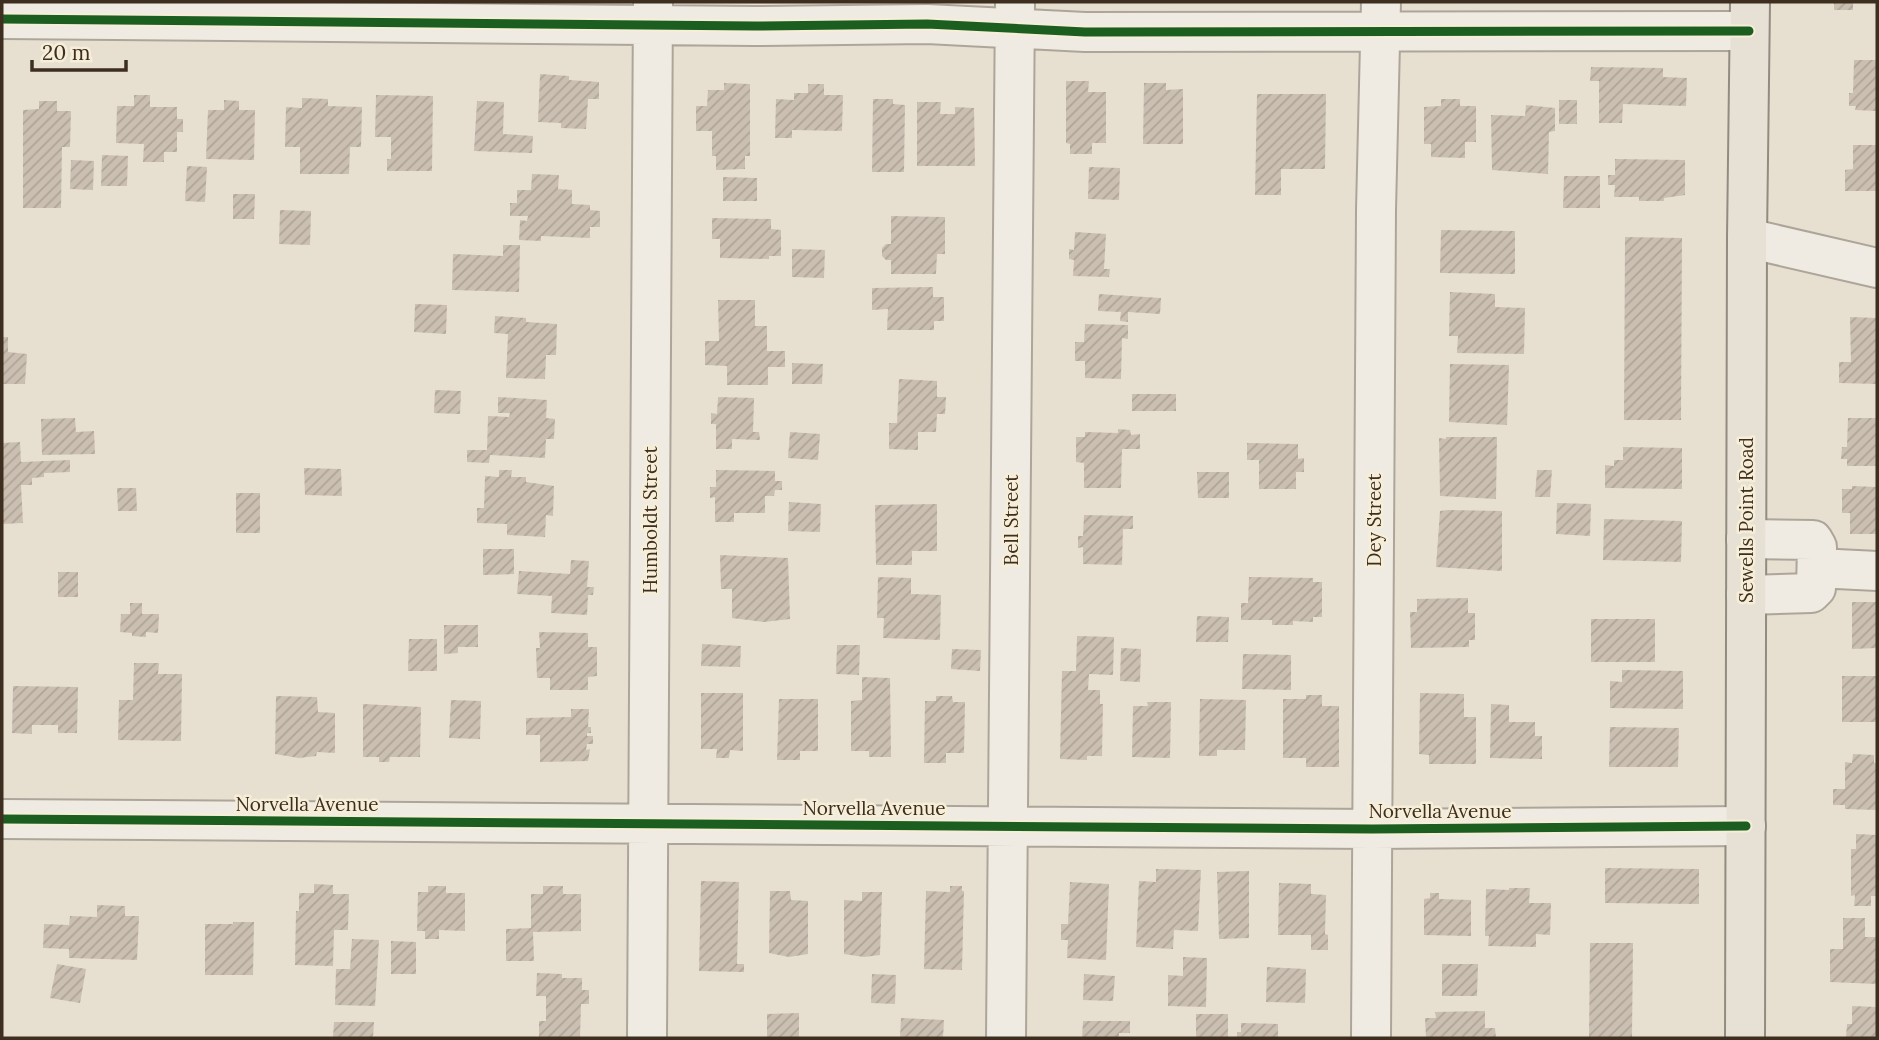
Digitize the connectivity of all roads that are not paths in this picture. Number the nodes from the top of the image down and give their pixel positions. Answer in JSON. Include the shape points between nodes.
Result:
{"nodes":[{"id":1,"x":653,"y":13,"type":"edge"},
{"id":2,"x":1015,"y":15,"type":"edge"},
{"id":3,"x":1381,"y":16,"type":"edge"},
{"id":4,"x":1750,"y":16,"type":"edge"},
{"id":5,"x":2,"y":19,"type":"edge"},
{"id":6,"x":1747,"y":238,"type":"junction"},
{"id":7,"x":1877,"y":268,"type":"edge"},
{"id":8,"x":1746,"y":539,"type":"junction"},
{"id":9,"x":1817,"y":568,"type":"junction"},
{"id":10,"x":1877,"y":571,"type":"edge"},
{"id":11,"x":1746,"y":595,"type":"junction"},
{"id":12,"x":2,"y":819,"type":"edge"},
{"id":13,"x":649,"y":824,"type":"junction"},
{"id":14,"x":1006,"y":826,"type":"junction"},
{"id":15,"x":1745,"y":826,"type":"junction"},
{"id":16,"x":1372,"y":829,"type":"junction"},
{"id":17,"x":647,"y":1038,"type":"edge"},
{"id":18,"x":1006,"y":1038,"type":"edge"},
{"id":19,"x":1371,"y":1038,"type":"edge"},
{"id":20,"x":1745,"y":1038,"type":"edge"}],
"edges":[{"from":1,"to":2,"type":"street","via":[[927,24]]},
{"from":1,"to":5,"type":"street"},
{"from":1,"to":13,"type":"street","name":"Humboldt Street"},
{"from":2,"to":3,"type":"street","via":[[1085,32]]},
{"from":2,"to":14,"type":"street","name":"Bell Street"},
{"from":3,"to":4,"type":"street","via":[[1553,32]]},
{"from":3,"to":16,"type":"street","name":"Dey Street"},
{"from":4,"to":6,"type":"main road","name":"Sewells Point Road"},
{"from":6,"to":7,"type":"street"},
{"from":6,"to":8,"type":"main road","name":"Sewells Point Road"},
{"from":8,"to":9,"type":"street","via":[[1813,540]]},
{"from":8,"to":11,"type":"main road","name":"Sewells Point Road"},
{"from":9,"to":10,"type":"street"},
{"from":9,"to":11,"type":"street","via":[[1816,588],[1811,593]]},
{"from":11,"to":15,"type":"main road","name":"Sewells Point Road"},
{"from":12,"to":13,"type":"street","name":"Norvella Avenue"},
{"from":13,"to":14,"type":"street","name":"Norvella Avenue"},
{"from":13,"to":17,"type":"street","name":"Humboldt Street"},
{"from":14,"to":16,"type":"street","name":"Norvella Avenue"},
{"from":14,"to":18,"type":"street","name":"Bell Street"},
{"from":15,"to":16,"type":"street","name":"Norvella Avenue"},
{"from":15,"to":20,"type":"main road","name":"Sewells Point Road"},
{"from":16,"to":19,"type":"street","name":"Dey Street"}]}
